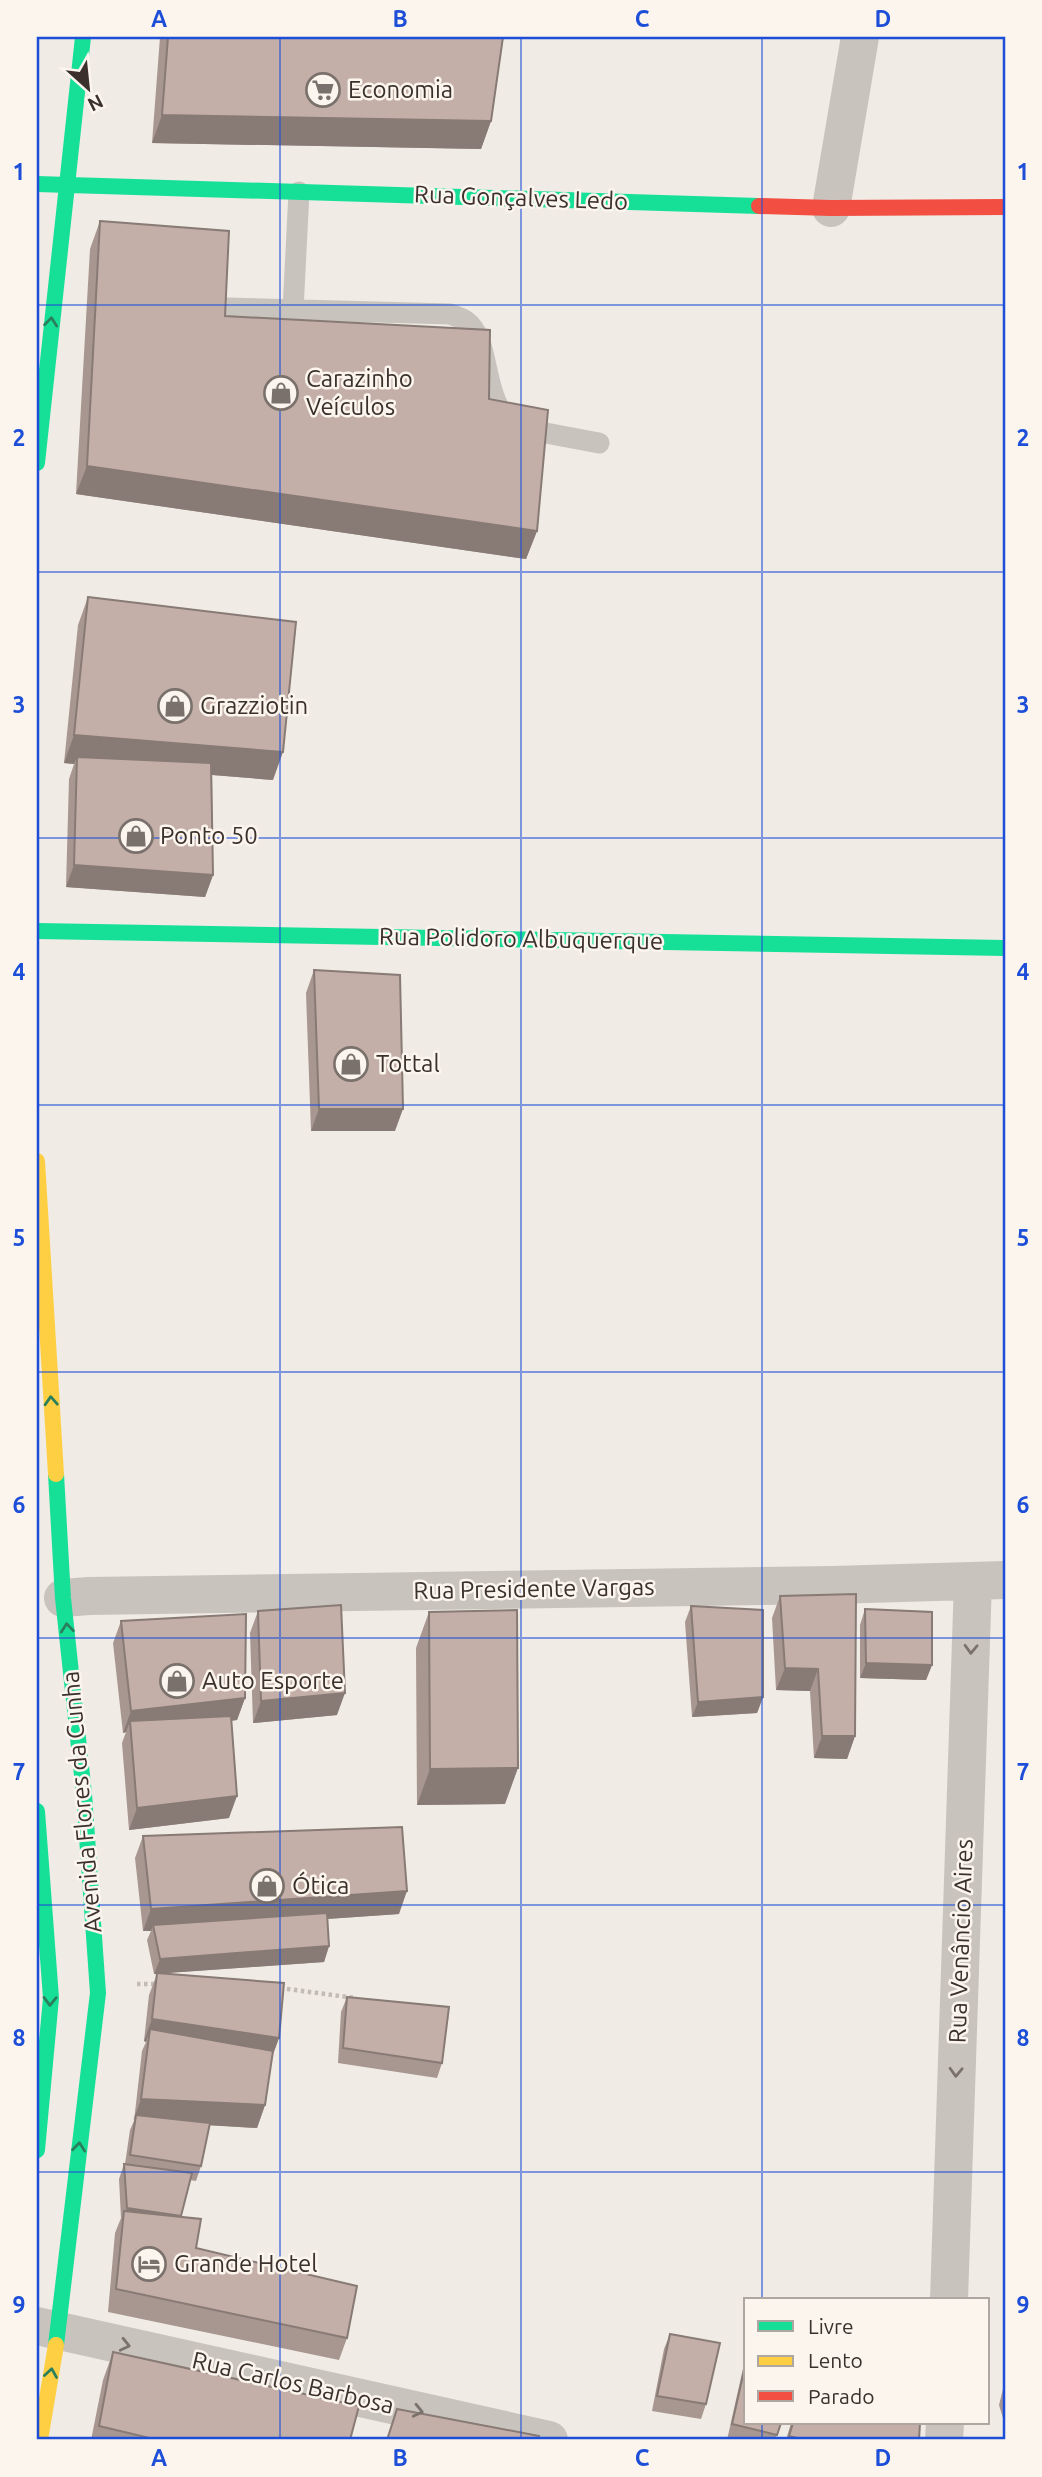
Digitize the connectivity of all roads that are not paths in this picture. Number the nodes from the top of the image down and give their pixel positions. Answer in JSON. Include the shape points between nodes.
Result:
{"nodes":[{"id":1,"x":83,"y":37,"type":"edge"},
{"id":2,"x":860,"y":37,"type":"edge"},
{"id":3,"x":37,"y":184,"type":"edge"},
{"id":4,"x":66,"y":185,"type":"junction"},
{"id":5,"x":299,"y":192,"type":"junction"},
{"id":6,"x":1005,"y":207,"type":"edge"},
{"id":7,"x":831,"y":208,"type":"junction"},
{"id":8,"x":226,"y":308,"type":"edge"},
{"id":9,"x":293,"y":310,"type":"junction"},
{"id":10,"x":599,"y":443,"type":"dead end"},
{"id":11,"x":37,"y":464,"type":"edge"},
{"id":12,"x":37,"y":931,"type":"edge"},
{"id":13,"x":1005,"y":948,"type":"edge"},
{"id":14,"x":37,"y":1161,"type":"edge"},
{"id":15,"x":989,"y":1580,"type":"edge"},
{"id":16,"x":64,"y":1598,"type":"junction"},
{"id":17,"x":37,"y":1811,"type":"edge"},
{"id":18,"x":37,"y":2150,"type":"edge"},
{"id":19,"x":949,"y":2298,"type":"edge"},
{"id":20,"x":47,"y":2328,"type":"edge"},
{"id":21,"x":40,"y":2440,"type":"edge"},
{"id":22,"x":549,"y":2440,"type":"edge"}],
"edges":[{"from":1,"to":4,"type":"main road"},
{"from":2,"to":7,"type":"street"},
{"from":3,"to":4,"type":"main road","name":"Rua Gonçalves Ledo"},
{"from":4,"to":5,"type":"main road","name":"Rua Gonçalves Ledo"},
{"from":11,"to":4,"type":"main road","one_way":true},
{"from":5,"to":7,"type":"main road","name":"Rua Gonçalves Ledo"},
{"from":5,"to":9,"type":"lane"},
{"from":6,"to":7,"type":"main road","name":"Rua Gonçalves Ledo"},
{"from":8,"to":9,"type":"lane"},
{"from":9,"to":10,"type":"lane","via":[[450,314],[467,321],[477,336],[498,409],[508,421],[519,428]]},
{"from":12,"to":13,"type":"main road","name":"Rua Polidoro Albuquerque"},
{"from":16,"to":14,"type":"main road","name":"Avenida Flores da Cunha","one_way":true},
{"from":15,"to":16,"type":"street","name":"Rua Presidente Vargas"},
{"from":15,"to":19,"type":"street","name":"Rua Venâncio Aires","one_way":true},
{"from":20,"to":16,"type":"main road","name":"Avenida Flores da Cunha","one_way":true,"via":[[98,1993]]},
{"from":17,"to":18,"type":"main road","name":"Avenida Flores da Cunha","one_way":true,"via":[[51,1998]]},
{"from":21,"to":20,"type":"main road","name":"Avenida Flores da Cunha","one_way":true},
{"from":20,"to":22,"type":"street","name":"Rua Carlos Barbosa","one_way":true}]}
